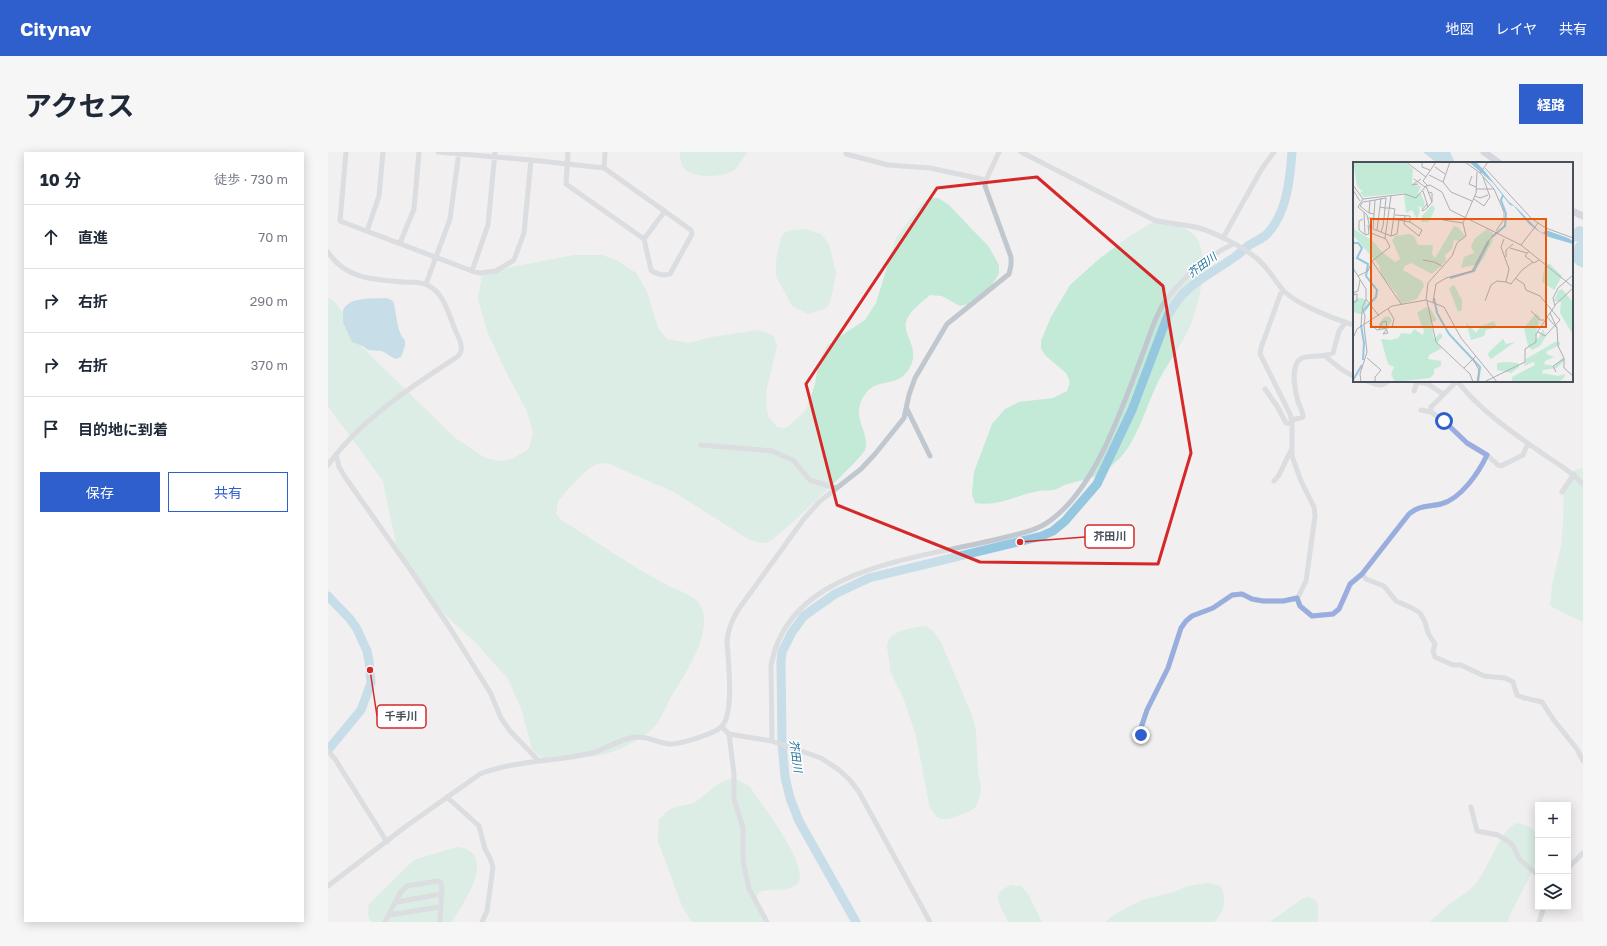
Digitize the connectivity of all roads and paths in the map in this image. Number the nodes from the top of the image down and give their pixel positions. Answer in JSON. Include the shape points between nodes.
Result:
{"nodes":[{"id":1,"x":346,"y":152,"type":"edge"},
{"id":2,"x":383,"y":152,"type":"edge"},
{"id":3,"x":419,"y":152,"type":"edge"},
{"id":4,"x":438,"y":152,"type":"edge"},
{"id":5,"x":568,"y":152,"type":"edge"},
{"id":6,"x":605,"y":152,"type":"edge"},
{"id":7,"x":999,"y":152,"type":"edge"},
{"id":8,"x":1021,"y":152,"type":"edge"},
{"id":9,"x":1274,"y":152,"type":"edge"},
{"id":10,"x":1484,"y":152,"type":"edge"},
{"id":11,"x":459,"y":153,"type":"edge"},
{"id":12,"x":495,"y":154,"type":"edge"},
{"id":13,"x":846,"y":154,"type":"dead end"},
{"id":14,"x":531,"y":160,"type":"junction"},
{"id":15,"x":1498,"y":162,"type":"edge"},
{"id":16,"x":567,"y":164,"type":"junction"},
{"id":17,"x":604,"y":168,"type":"junction"},
{"id":18,"x":986,"y":180,"type":"junction"},
{"id":19,"x":664,"y":211,"type":"junction"},
{"id":20,"x":1573,"y":211,"type":"edge"},
{"id":21,"x":1583,"y":216,"type":"edge"},
{"id":22,"x":367,"y":231,"type":"junction"},
{"id":23,"x":1223,"y":238,"type":"junction"},
{"id":24,"x":644,"y":239,"type":"junction"},
{"id":25,"x":400,"y":243,"type":"junction"},
{"id":26,"x":1233,"y":244,"type":"junction"},
{"id":27,"x":328,"y":252,"type":"edge"},
{"id":28,"x":436,"y":257,"type":"junction"},
{"id":29,"x":472,"y":271,"type":"junction"},
{"id":30,"x":426,"y":284,"type":"junction"},
{"id":31,"x":1283,"y":291,"type":"junction"},
{"id":32,"x":1345,"y":323,"type":"junction"},
{"id":33,"x":1353,"y":325,"type":"edge"},
{"id":34,"x":1325,"y":356,"type":"junction"},
{"id":35,"x":1353,"y":376,"type":"edge"},
{"id":36,"x":1370,"y":382,"type":"edge"},
{"id":37,"x":1387,"y":382,"type":"edge"},
{"id":38,"x":1415,"y":382,"type":"edge"},
{"id":39,"x":1456,"y":382,"type":"edge"},
{"id":40,"x":1458,"y":382,"type":"edge"},
{"id":41,"x":1265,"y":389,"type":"dead end"},
{"id":42,"x":1414,"y":391,"type":"dead end"},
{"id":43,"x":1443,"y":394,"type":"junction"},
{"id":44,"x":907,"y":409,"type":"junction"},
{"id":45,"x":1421,"y":410,"type":"dead end"},
{"id":46,"x":1431,"y":412,"type":"junction"},
{"id":47,"x":1292,"y":422,"type":"junction"},
{"id":48,"x":1528,"y":443,"type":"junction"},
{"id":49,"x":701,"y":445,"type":"dead end"},
{"id":50,"x":1292,"y":449,"type":"junction"},
{"id":51,"x":336,"y":454,"type":"junction"},
{"id":52,"x":1487,"y":455,"type":"junction"},
{"id":53,"x":930,"y":456,"type":"dead end"},
{"id":54,"x":328,"y":465,"type":"edge"},
{"id":55,"x":1574,"y":474,"type":"junction"},
{"id":56,"x":1274,"y":481,"type":"dead end"},
{"id":57,"x":1583,"y":484,"type":"edge"},
{"id":58,"x":835,"y":488,"type":"junction"},
{"id":59,"x":1562,"y":492,"type":"dead end"},
{"id":60,"x":1362,"y":574,"type":"junction"},
{"id":61,"x":1297,"y":598,"type":"junction"},
{"id":62,"x":722,"y":727,"type":"junction"},
{"id":63,"x":729,"y":734,"type":"junction"},
{"id":64,"x":1146,"y":740,"type":"dead end"},
{"id":65,"x":772,"y":741,"type":"junction"},
{"id":66,"x":330,"y":753,"type":"edge"},
{"id":67,"x":539,"y":761,"type":"junction"},
{"id":68,"x":1583,"y":761,"type":"edge"},
{"id":69,"x":448,"y":798,"type":"junction"},
{"id":70,"x":1471,"y":807,"type":"dead end"},
{"id":71,"x":386,"y":842,"type":"junction"},
{"id":72,"x":1583,"y":853,"type":"edge"},
{"id":73,"x":1571,"y":865,"type":"edge"},
{"id":74,"x":1537,"y":874,"type":"edge"},
{"id":75,"x":328,"y":886,"type":"edge"},
{"id":76,"x":441,"y":894,"type":"junction"},
{"id":77,"x":396,"y":902,"type":"junction"},
{"id":78,"x":440,"y":908,"type":"junction"},
{"id":79,"x":1543,"y":910,"type":"edge"},
{"id":80,"x":389,"y":915,"type":"junction"},
{"id":81,"x":386,"y":922,"type":"edge"},
{"id":82,"x":440,"y":922,"type":"edge"},
{"id":83,"x":482,"y":922,"type":"edge"},
{"id":84,"x":767,"y":922,"type":"edge"},
{"id":85,"x":930,"y":922,"type":"edge"},
{"id":86,"x":1539,"y":922,"type":"edge"}],
"edges":[{"from":1,"to":22,"type":"street","via":[[340,221]]},
{"from":2,"to":22,"type":"street","via":[[378,196]]},
{"from":3,"to":25,"type":"street","via":[[414,209]]},
{"from":4,"to":11,"type":"street"},
{"from":5,"to":16,"type":"street"},
{"from":6,"to":17,"type":"street"},
{"from":7,"to":18,"type":"street"},
{"from":8,"to":23,"type":"street","via":[[1154,220],[1201,228]]},
{"from":9,"to":23,"type":"street","via":[[1260,170]]},
{"from":10,"to":15,"type":"main road"},
{"from":11,"to":12,"type":"street"},
{"from":11,"to":28,"type":"street","via":[[450,219]]},
{"from":12,"to":14,"type":"street"},
{"from":12,"to":29,"type":"street","via":[[488,225]]},
{"from":13,"to":18,"type":"street","via":[[888,165],[930,168]]},
{"from":14,"to":16,"type":"street"},
{"from":14,"to":29,"type":"street","via":[[524,232],[514,260],[496,271]]},
{"from":16,"to":17,"type":"street"},
{"from":16,"to":24,"type":"street","via":[[566,184]]},
{"from":17,"to":19,"type":"street"},
{"from":18,"to":44,"type":"street","via":[[986,192],[1011,257],[1009,274],[947,324],[916,378]]},
{"from":19,"to":24,"type":"street"},
{"from":19,"to":24,"type":"street","via":[[691,230],[692,234],[670,274],[654,273],[651,270]]},
{"from":20,"to":21,"type":"main road"},
{"from":22,"to":25,"type":"street"},
{"from":23,"to":26,"type":"street"},
{"from":25,"to":28,"type":"street"},
{"from":26,"to":31,"type":"street","via":[[1250,254],[1272,273]]},
{"from":26,"to":65,"type":"street","via":[[1218,251],[1194,271],[1178,285],[1163,304],[1094,470],[1070,502],[1052,519],[1042,526],[1012,535],[888,563],[865,571],[822,592],[794,615],[778,640],[773,654]]},
{"from":27,"to":30,"type":"street","via":[[334,262],[365,278]]},
{"from":28,"to":29,"type":"street"},
{"from":28,"to":30,"type":"street"},
{"from":30,"to":51,"type":"street","via":[[442,299],[461,343],[460,354],[402,394],[369,421]]},
{"from":31,"to":32,"type":"street"},
{"from":31,"to":47,"type":"street","via":[[1260,354]]},
{"from":32,"to":33,"type":"street"},
{"from":32,"to":34,"type":"street","via":[[1339,331],[1333,352]]},
{"from":34,"to":35,"type":"street","via":[[1347,374]]},
{"from":34,"to":47,"type":"street","via":[[1303,358],[1293,369],[1303,417]]},
{"from":36,"to":37,"type":"street","via":[[1378,385]]},
{"from":38,"to":42,"type":"street"},
{"from":38,"to":43,"type":"street","via":[[1428,384]]},
{"from":39,"to":43,"type":"street"},
{"from":40,"to":48,"type":"street","via":[[1472,399]]},
{"from":41,"to":47,"type":"street","via":[[1278,406],[1286,423]]},
{"from":43,"to":46,"type":"street","via":[[1431,407]]},
{"from":44,"to":53,"type":"street"},
{"from":44,"to":58,"type":"street","via":[[898,427],[875,454],[861,469]]},
{"from":45,"to":46,"type":"street"},
{"from":46,"to":52,"type":"street","via":[[1467,443]]},
{"from":47,"to":50,"type":"street"},
{"from":48,"to":52,"type":"street","via":[[1523,455],[1501,466]]},
{"from":48,"to":55,"type":"street"},
{"from":49,"to":58,"type":"street","via":[[782,454],[793,460],[810,480]]},
{"from":50,"to":56,"type":"street"},
{"from":50,"to":61,"type":"street","via":[[1315,516],[1306,581]]},
{"from":51,"to":54,"type":"street"},
{"from":51,"to":67,"type":"street","via":[[339,468],[448,625],[490,692],[506,724]]},
{"from":52,"to":60,"type":"street","via":[[1472,481],[1450,500],[1414,509]]},
{"from":55,"to":57,"type":"street"},
{"from":55,"to":59,"type":"street"},
{"from":58,"to":62,"type":"street","via":[[803,520],[732,619],[727,641],[729,712]]},
{"from":60,"to":61,"type":"street","via":[[1350,584],[1339,609],[1333,614],[1312,616],[1300,606]]},
{"from":60,"to":68,"type":"street","via":[[1366,579],[1384,586],[1396,601],[1420,614],[1435,644],[1435,657],[1484,676],[1505,678],[1513,682],[1517,695],[1542,702]]},
{"from":61,"to":64,"type":"street","via":[[1263,601],[1242,594],[1232,595],[1186,621],[1181,628],[1168,668],[1147,710],[1141,728],[1141,735]]},
{"from":62,"to":63,"type":"street"},
{"from":62,"to":67,"type":"street","via":[[679,743],[670,744],[637,737],[576,757]]},
{"from":63,"to":65,"type":"street"},
{"from":63,"to":84,"type":"street","via":[[734,799],[742,828],[743,861],[750,889]]},
{"from":65,"to":85,"type":"street","via":[[821,758],[849,779]]},
{"from":66,"to":71,"type":"street"},
{"from":67,"to":69,"type":"street","via":[[511,765],[480,774]]},
{"from":69,"to":71,"type":"street"},
{"from":69,"to":83,"type":"street","via":[[479,826],[493,867],[487,911]]},
{"from":70,"to":74,"type":"street","via":[[1477,831],[1498,835],[1512,844],[1520,860]]},
{"from":71,"to":75,"type":"street"},
{"from":72,"to":73,"type":"street"},
{"from":76,"to":77,"type":"street"},
{"from":76,"to":77,"type":"street","via":[[440,882],[407,886]]},
{"from":76,"to":78,"type":"street"},
{"from":77,"to":80,"type":"street"},
{"from":78,"to":80,"type":"street"},
{"from":78,"to":82,"type":"street"},
{"from":79,"to":86,"type":"street"},
{"from":80,"to":81,"type":"street"}]}
